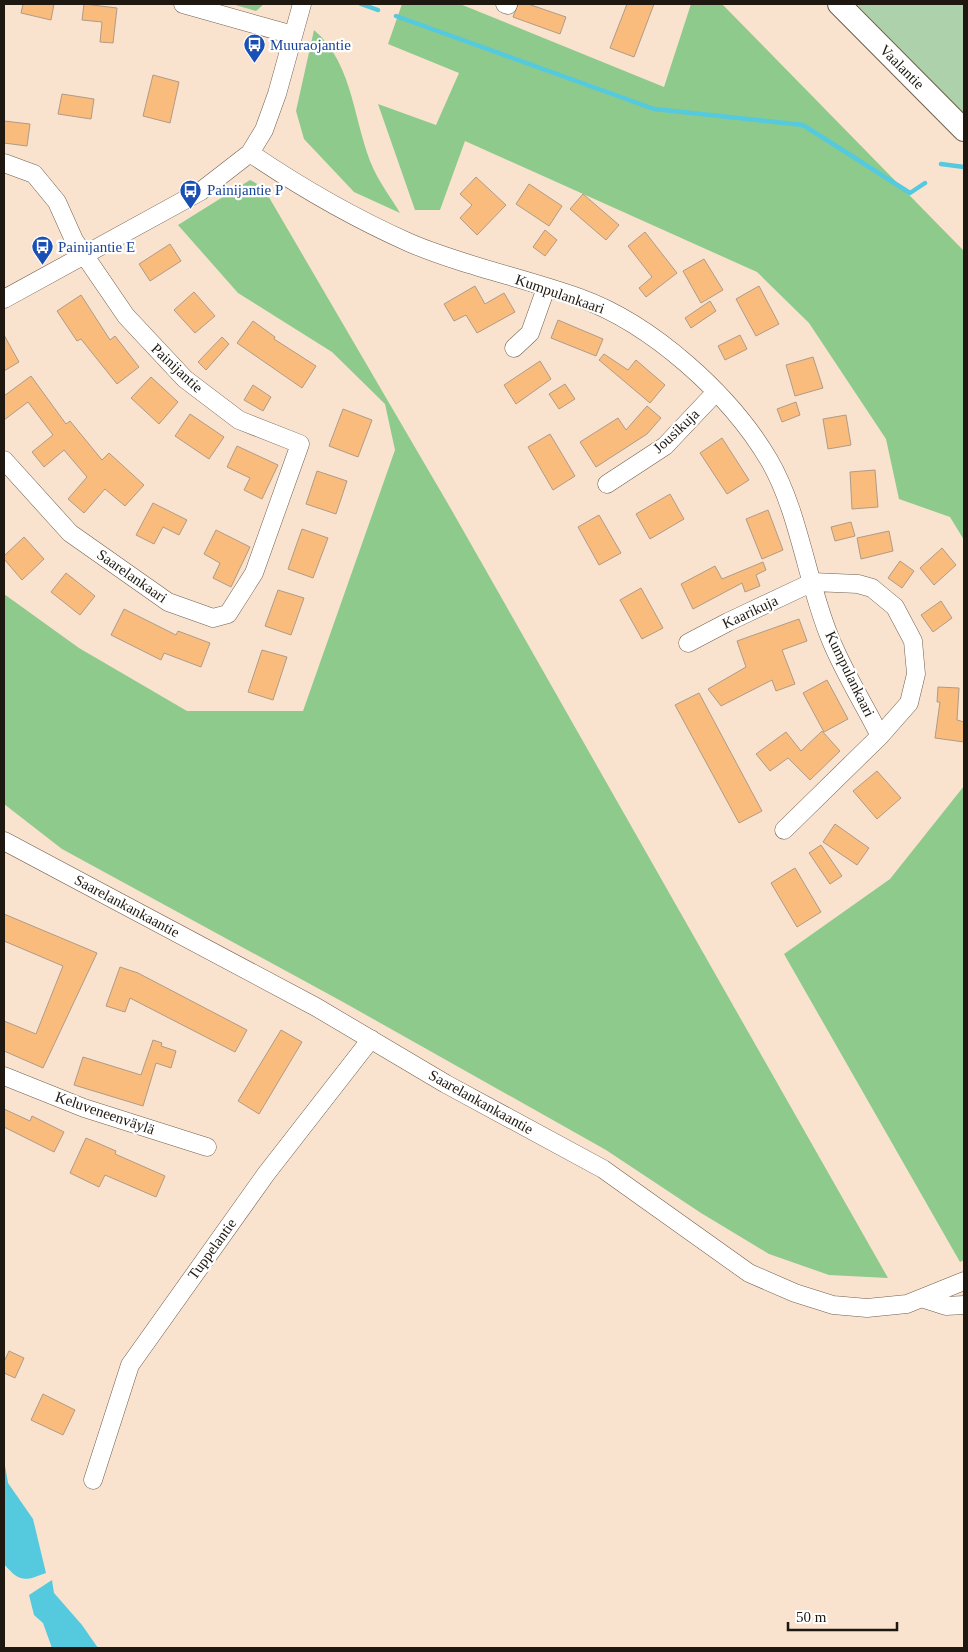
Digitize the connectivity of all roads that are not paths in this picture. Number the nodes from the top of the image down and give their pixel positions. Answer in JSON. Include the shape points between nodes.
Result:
{"nodes":[{"id":1,"x":183,"y":4,"type":"edge"},
{"id":2,"x":302,"y":4,"type":"edge"},
{"id":3,"x":839,"y":4,"type":"edge"},
{"id":4,"x":293,"y":35,"type":"junction"},
{"id":5,"x":964,"y":130,"type":"edge"},
{"id":6,"x":250,"y":153,"type":"junction"},
{"id":7,"x":4,"y":163,"type":"edge"},
{"id":8,"x":84,"y":256,"type":"junction"},
{"id":9,"x":546,"y":288,"type":"junction"},
{"id":10,"x":4,"y":299,"type":"edge"},
{"id":11,"x":514,"y":348,"type":"dead end"},
{"id":12,"x":716,"y":392,"type":"junction"},
{"id":13,"x":300,"y":444,"type":"joint"},
{"id":14,"x":4,"y":460,"type":"edge"},
{"id":15,"x":607,"y":484,"type":"dead end"},
{"id":16,"x":813,"y":582,"type":"junction"},
{"id":17,"x":688,"y":643,"type":"dead end"},
{"id":18,"x":880,"y":736,"type":"junction"},
{"id":19,"x":784,"y":830,"type":"dead end"},
{"id":20,"x":4,"y":841,"type":"edge"},
{"id":21,"x":371,"y":1039,"type":"junction"},
{"id":22,"x":4,"y":1076,"type":"edge"},
{"id":23,"x":207,"y":1147,"type":"dead end"},
{"id":24,"x":964,"y":1281,"type":"edge"},
{"id":25,"x":924,"y":1299,"type":"junction"},
{"id":26,"x":964,"y":1305,"type":"edge"},
{"id":27,"x":93,"y":1480,"type":"dead end"}],
"edges":[{"from":1,"to":4,"type":"street"},
{"from":2,"to":4,"type":"street"},
{"from":3,"to":5,"type":"street","name":"Vaalantie"},
{"from":4,"to":6,"type":"street","via":[[264,130]]},
{"from":6,"to":8,"type":"street","via":[[201,192]]},
{"from":6,"to":9,"type":"street","name":"Kumpulankaari","via":[[301,188],[410,243]]},
{"from":7,"to":8,"type":"street","name":"Painijantie","via":[[34,174],[57,202]]},
{"from":8,"to":10,"type":"street"},
{"from":8,"to":13,"type":"street","name":"Painijantie","via":[[126,316],[185,379],[239,420]]},
{"from":9,"to":11,"type":"street","via":[[530,333]]},
{"from":9,"to":12,"type":"street","name":"Kumpulankaari","via":[[616,313],[665,346]]},
{"from":12,"to":15,"type":"street","name":"Jousikuja","via":[[665,446]]},
{"from":12,"to":16,"type":"street","name":"Kumpulankaari","via":[[770,461]]},
{"from":13,"to":14,"type":"street","name":"Saarelankaari","via":[[254,573],[228,614],[213,618],[168,602],[70,533]]},
{"from":16,"to":17,"type":"street","name":"Kaarikuja"},
{"from":16,"to":18,"type":"street","name":"Kumpulankaari","via":[[830,638]]},
{"from":16,"to":18,"type":"street","name":"Kumpulankaari","via":[[858,584],[872,588],[895,607],[913,641],[916,674],[909,703]]},
{"from":18,"to":19,"type":"street","name":"Kumpulankaari"},
{"from":20,"to":21,"type":"street","name":"Saarelankankaantie"},
{"from":21,"to":25,"type":"street","name":"Saarelankankaantie","via":[[446,1084],[603,1168],[748,1273],[833,1305],[867,1308]]},
{"from":21,"to":27,"type":"street","name":"Tuppelantie","via":[[266,1174],[130,1365]]},
{"from":22,"to":23,"type":"street","name":"Keluveneenväylä","via":[[84,1108]]},
{"from":24,"to":25,"type":"street","name":"Saarelankankaantie"},
{"from":25,"to":26,"type":"street","via":[[946,1306]]}]}
